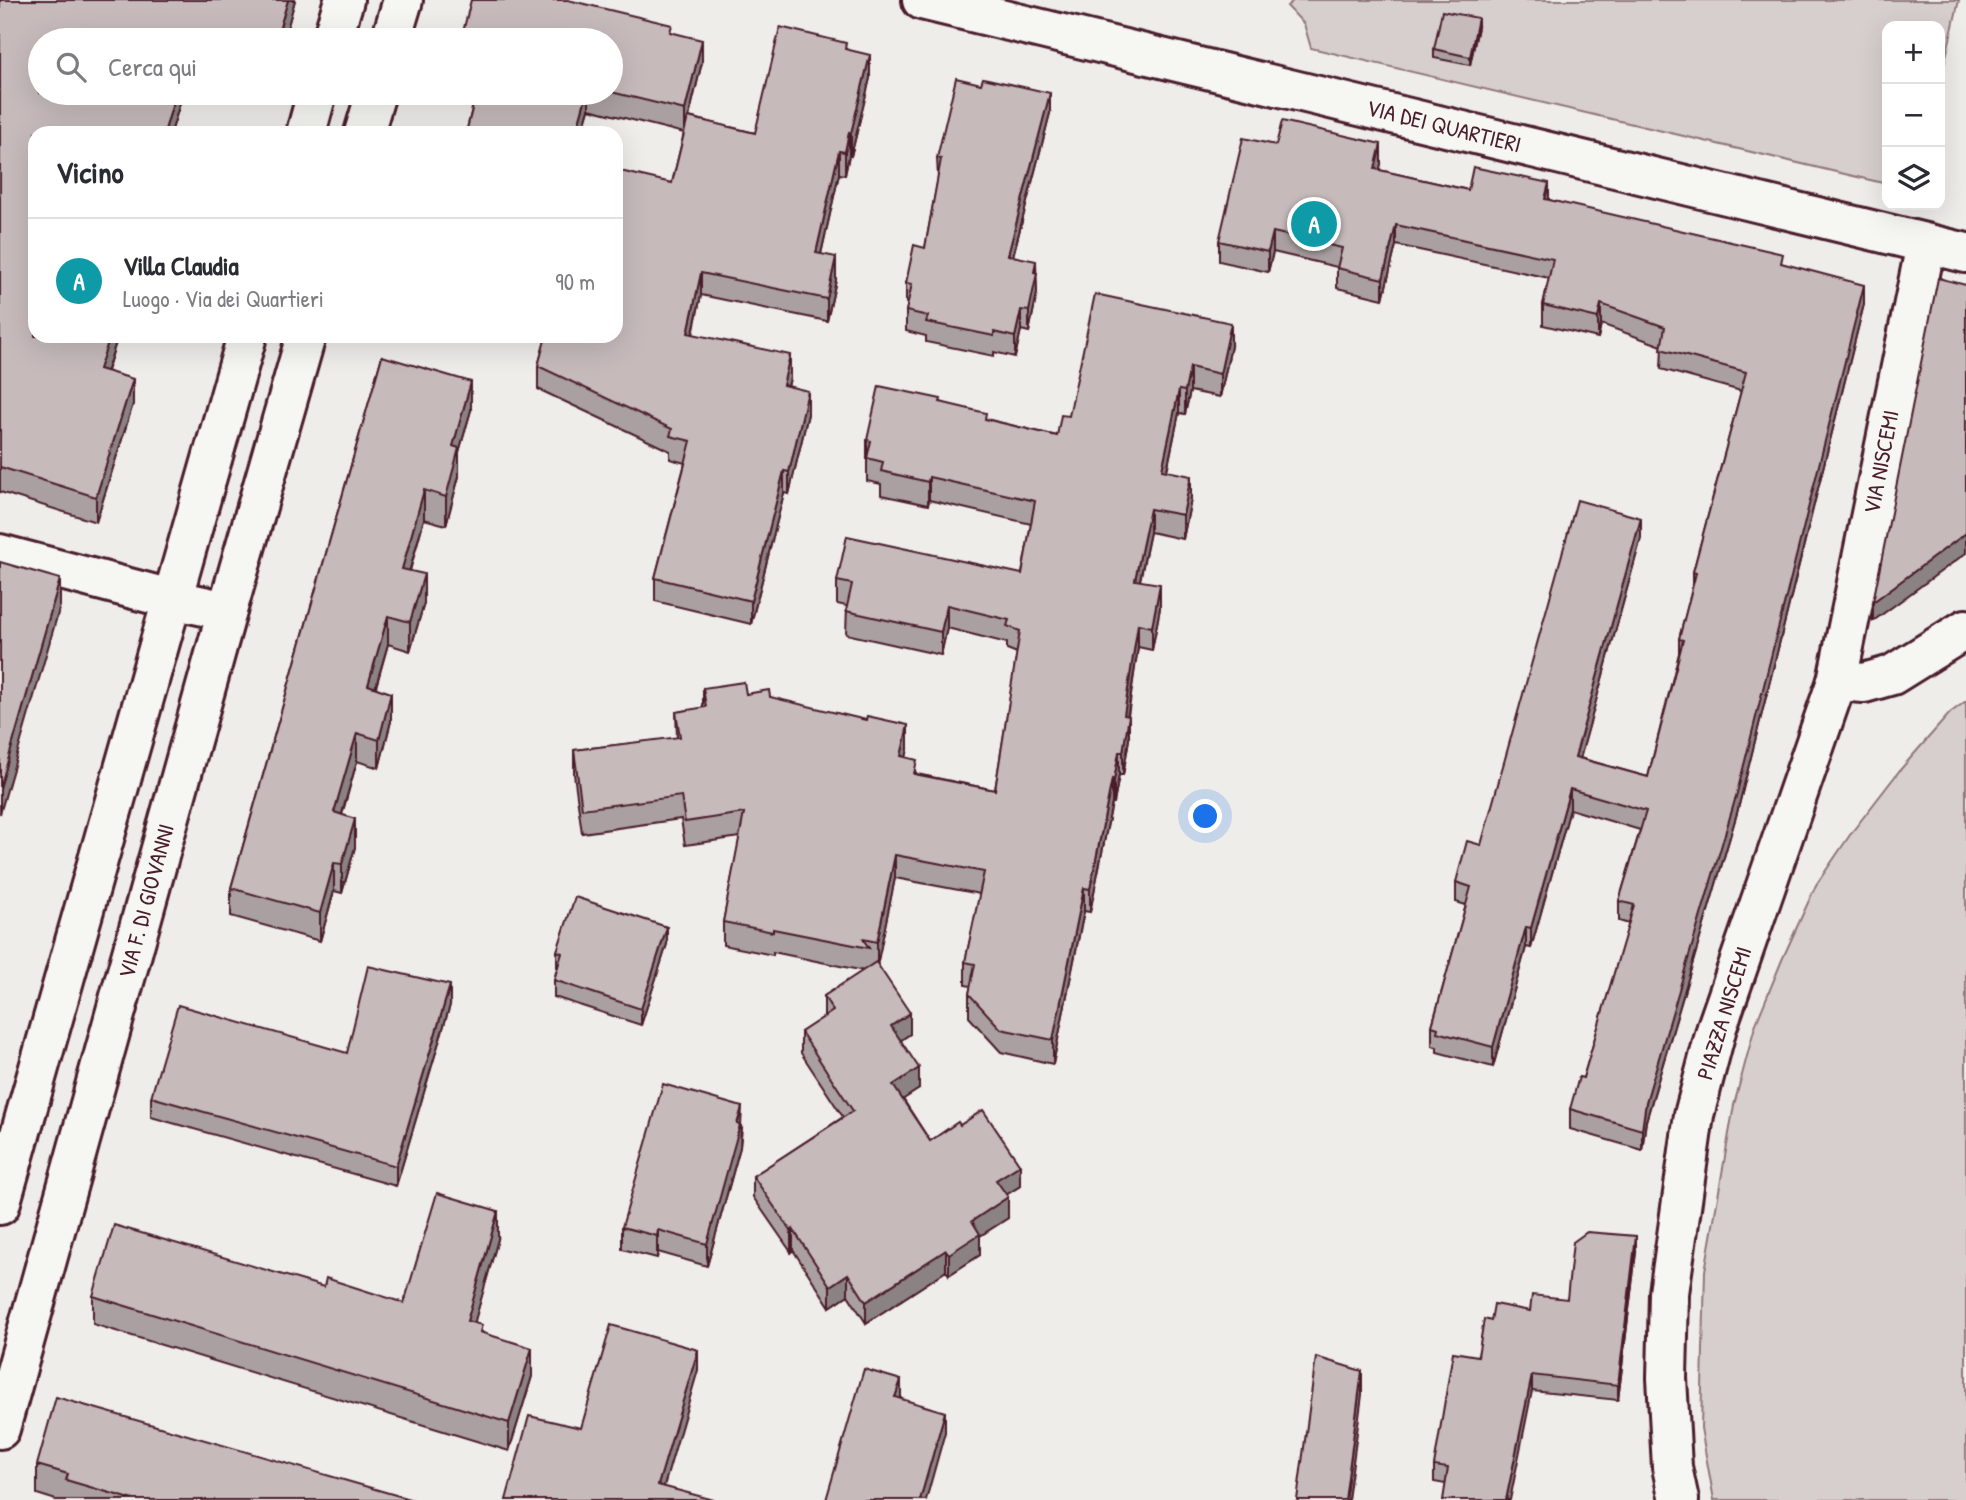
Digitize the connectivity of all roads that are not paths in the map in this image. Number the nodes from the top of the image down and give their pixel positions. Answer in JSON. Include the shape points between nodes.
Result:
{"nodes":[{"id":1,"x":344,"y":0,"type":"edge"},
{"id":2,"x":402,"y":0,"type":"edge"},
{"id":3,"x":922,"y":0,"type":"edge"},
{"id":4,"x":336,"y":28,"type":"edge"},
{"id":5,"x":394,"y":28,"type":"edge"},
{"id":6,"x":314,"y":105,"type":"edge"},
{"id":7,"x":372,"y":105,"type":"edge"},
{"id":8,"x":308,"y":126,"type":"edge"},
{"id":9,"x":366,"y":126,"type":"edge"},
{"id":10,"x":1926,"y":244,"type":"junction"},
{"id":11,"x":1966,"y":253,"type":"edge"},
{"id":12,"x":245,"y":343,"type":"edge"},
{"id":13,"x":304,"y":343,"type":"edge"},
{"id":14,"x":0,"y":554,"type":"edge"},
{"id":15,"x":172,"y":599,"type":"junction"},
{"id":16,"x":227,"y":611,"type":"junction"},
{"id":17,"x":1966,"y":629,"type":"edge"},
{"id":18,"x":1837,"y":681,"type":"junction"},
{"id":19,"x":4,"y":1191,"type":"edge"},
{"id":20,"x":66,"y":1192,"type":"junction"},
{"id":21,"x":0,"y":1429,"type":"edge"},
{"id":22,"x":1679,"y":1500,"type":"edge"}],
"edges":[{"from":1,"to":4,"type":"street"},
{"from":2,"to":5,"type":"street"},
{"from":3,"to":10,"type":"street","name":"VIA DEI QUARTIERI"},
{"from":6,"to":8,"type":"street"},
{"from":7,"to":9,"type":"street"},
{"from":10,"to":11,"type":"street","name":"VIA DEI QUARTIERI"},
{"from":10,"to":18,"type":"street","name":"VIA NISCEMI"},
{"from":12,"to":15,"type":"street"},
{"from":13,"to":16,"type":"street","name":"VIA F. DI GIOVANNI"},
{"from":14,"to":15,"type":"street"},
{"from":15,"to":16,"type":"street"},
{"from":15,"to":19,"type":"street"},
{"from":16,"to":20,"type":"street","name":"VIA F. DI GIOVANNI"},
{"from":17,"to":18,"type":"street","via":[[1892,675],[1864,683]]},
{"from":18,"to":22,"type":"street","name":"PIAZZA NISCEMI","via":[[1717,1027],[1693,1115],[1669,1305],[1667,1378],[1672,1467]]},
{"from":19,"to":20,"type":"street"},
{"from":20,"to":21,"type":"street","name":"VIA F. DI GIOVANNI"}]}
